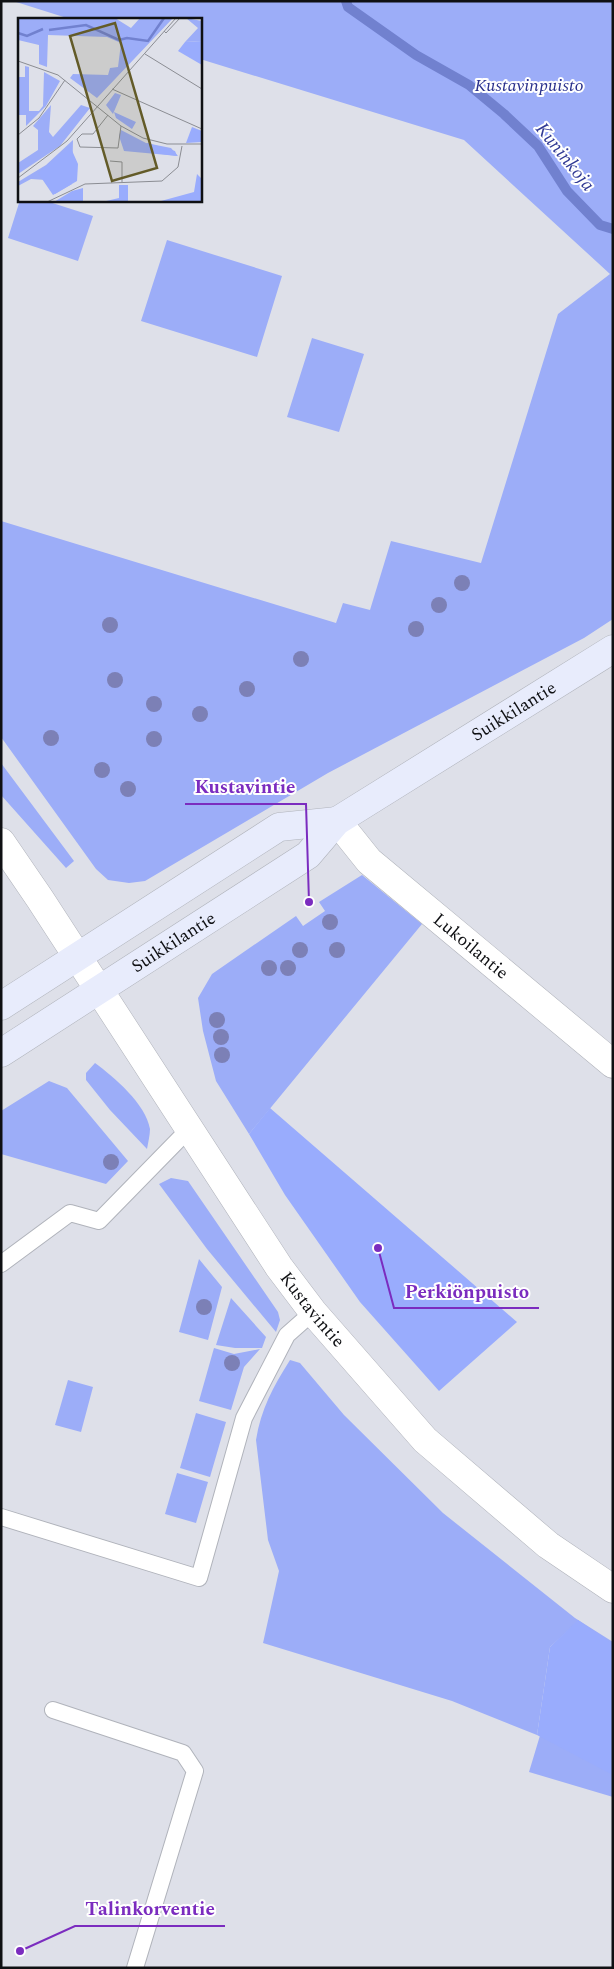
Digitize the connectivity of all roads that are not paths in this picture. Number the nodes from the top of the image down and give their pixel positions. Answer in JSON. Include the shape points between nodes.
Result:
{"nodes":[{"id":1,"x":613,"y":649,"type":"edge"},
{"id":2,"x":337,"y":820,"type":"junction"},
{"id":3,"x":1,"y":842,"type":"edge"},
{"id":4,"x":78,"y":957,"type":"junction"},
{"id":5,"x":99,"y":990,"type":"junction"},
{"id":6,"x":1,"y":1006,"type":"edge"},
{"id":7,"x":1,"y":1053,"type":"edge"},
{"id":8,"x":613,"y":1064,"type":"edge"},
{"id":9,"x":189,"y":1130,"type":"junction"},
{"id":10,"x":1,"y":1264,"type":"edge"},
{"id":11,"x":312,"y":1312,"type":"junction"},
{"id":12,"x":1,"y":1517,"type":"edge"},
{"id":13,"x":613,"y":1589,"type":"edge"},
{"id":14,"x":53,"y":1710,"type":"dead end"},
{"id":15,"x":135,"y":1968,"type":"edge"}],
"edges":[{"from":1,"to":2,"type":"main road","name":"Suikkilantie"},
{"from":2,"to":4,"type":"main road","name":"Suikkilantie","via":[[279,827]]},
{"from":2,"to":5,"type":"main road","name":"Suikkilantie","via":[[308,855]]},
{"from":2,"to":8,"type":"street","name":"Lukoilantie","via":[[369,861]]},
{"from":3,"to":4,"type":"street","name":"Kustavintie"},
{"from":4,"to":5,"type":"street","name":"Kustavintie"},
{"from":4,"to":6,"type":"main road","name":"Suikkilantie"},
{"from":5,"to":7,"type":"main road","name":"Suikkilantie"},
{"from":5,"to":9,"type":"street","name":"Kustavintie"},
{"from":9,"to":10,"type":"lane","via":[[99,1221],[70,1213]]},
{"from":9,"to":11,"type":"street","name":"Kustavintie"},
{"from":11,"to":12,"type":"lane","via":[[287,1335],[244,1418],[199,1578]]},
{"from":11,"to":13,"type":"street","name":"Kustavintie","via":[[424,1440],[548,1545]]},
{"from":14,"to":15,"type":"lane","via":[[183,1753],[195,1771]]}]}
